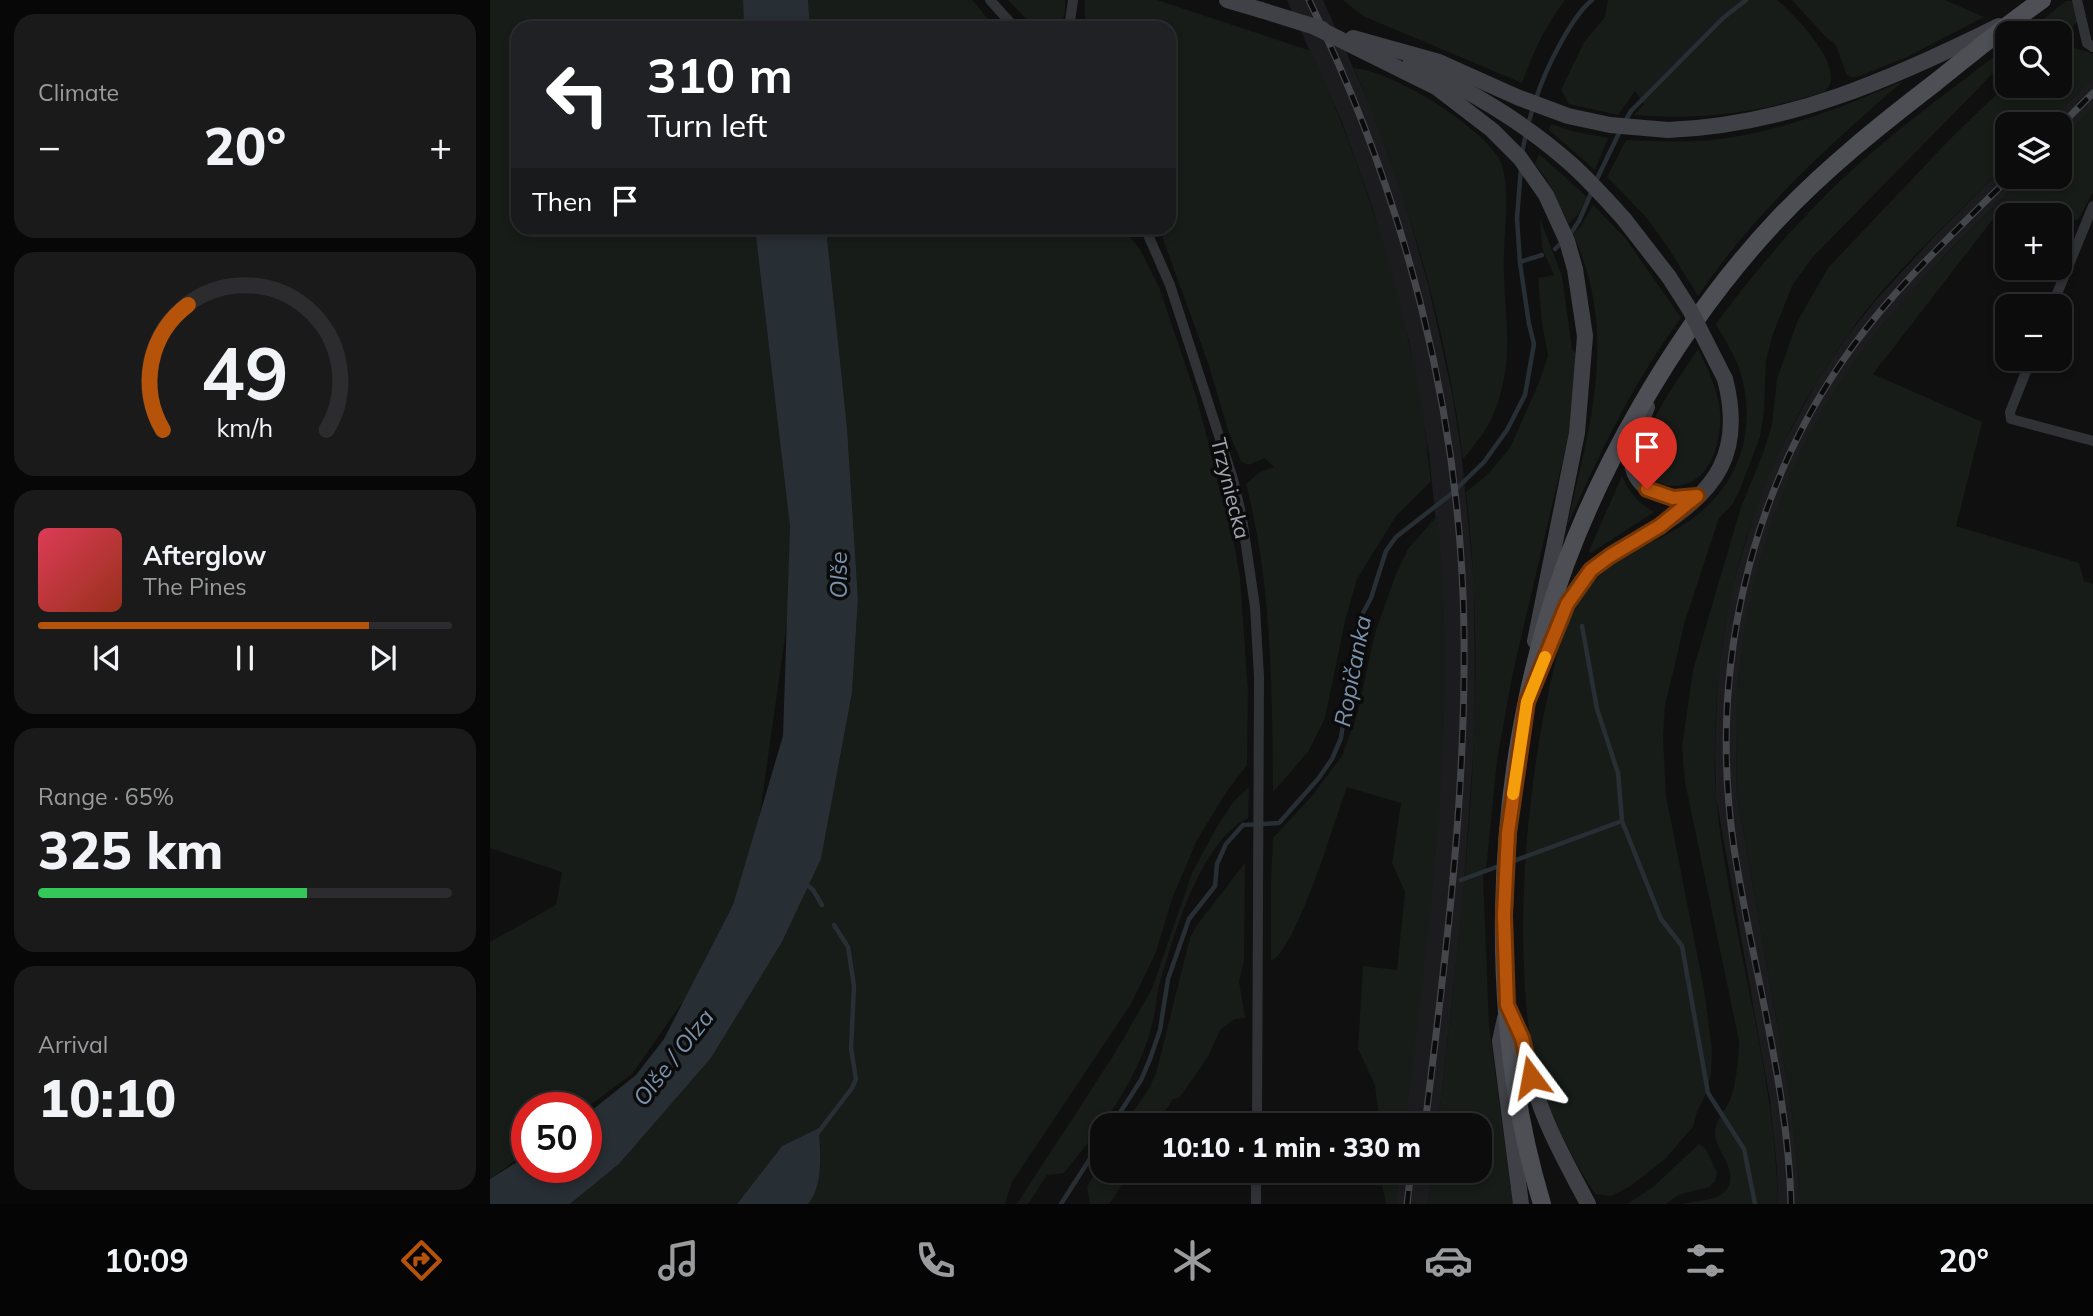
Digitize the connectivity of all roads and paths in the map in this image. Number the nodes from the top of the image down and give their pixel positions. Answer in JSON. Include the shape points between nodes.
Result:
{"nodes":[{"id":1,"x":990,"y":0,"type":"edge"},
{"id":2,"x":1073,"y":0,"type":"edge"},
{"id":3,"x":1227,"y":0,"type":"edge"},
{"id":4,"x":2042,"y":0,"type":"edge"},
{"id":5,"x":2077,"y":0,"type":"edge"},
{"id":6,"x":2017,"y":18,"type":"junction"},
{"id":7,"x":1010,"y":21,"type":"edge"},
{"id":8,"x":1070,"y":21,"type":"edge"},
{"id":9,"x":1313,"y":26,"type":"junction"},
{"id":10,"x":2093,"y":47,"type":"edge"},
{"id":11,"x":2093,"y":206,"type":"edge"},
{"id":12,"x":1148,"y":235,"type":"edge"},
{"id":13,"x":2057,"y":294,"type":"edge"},
{"id":14,"x":2026,"y":371,"type":"edge"},
{"id":15,"x":1658,"y":379,"type":"junction"},
{"id":16,"x":2093,"y":441,"type":"edge"},
{"id":17,"x":1697,"y":496,"type":"junction"},
{"id":18,"x":1527,"y":702,"type":"junction"},
{"id":19,"x":1507,"y":1005,"type":"junction"},
{"id":20,"x":1257,"y":1113,"type":"edge"},
{"id":21,"x":1256,"y":1183,"type":"edge"},
{"id":22,"x":1256,"y":1204,"type":"edge"},
{"id":23,"x":1521,"y":1204,"type":"edge"},
{"id":24,"x":1542,"y":1204,"type":"edge"},
{"id":25,"x":1588,"y":1204,"type":"edge"}],
"edges":[{"from":1,"to":7,"type":"street"},
{"from":2,"to":8,"type":"street"},
{"from":3,"to":9,"type":"main road","bridge":true},
{"from":4,"to":6,"type":"main road"},
{"from":5,"to":10,"type":"street","via":[[2087,43]]},
{"from":6,"to":9,"type":"main road","bridge":true,"via":[[1911,69],[1805,108],[1755,121],[1668,130],[1568,116],[1438,62]]},
{"from":6,"to":15,"type":"main road","via":[[1893,115],[1775,222],[1688,332]]},
{"from":9,"to":17,"type":"main road","bridge":true,"via":[[1409,61],[1502,111],[1572,164],[1624,219],[1690,310],[1725,379],[1732,415],[1729,446],[1718,473]]},
{"from":9,"to":18,"type":"main road","bridge":true,"via":[[1436,87],[1492,130],[1520,158],[1546,195],[1567,241],[1585,336],[1577,433],[1538,617]]},
{"from":11,"to":13,"type":"street"},
{"from":12,"to":20,"type":"street","name":"Trzyniecka","via":[[1170,285],[1233,479],[1255,607],[1259,677]]},
{"from":14,"to":16,"type":"street","via":[[2011,419]]},
{"from":15,"to":17,"type":"main road","via":[[1636,437],[1634,469],[1654,493],[1673,498]]},
{"from":15,"to":18,"type":"main road","via":[[1615,450],[1571,552],[1547,619]]},
{"from":17,"to":18,"type":"main road","via":[[1591,570],[1567,604]]},
{"from":18,"to":19,"type":"main road","via":[[1505,873]]},
{"from":19,"to":23,"type":"main road","via":[[1500,1041]]},
{"from":19,"to":24,"type":"main road","via":[[1517,1096]]},
{"from":19,"to":25,"type":"main road","via":[[1522,1038],[1544,1115]]},
{"from":21,"to":22,"type":"street"}]}
